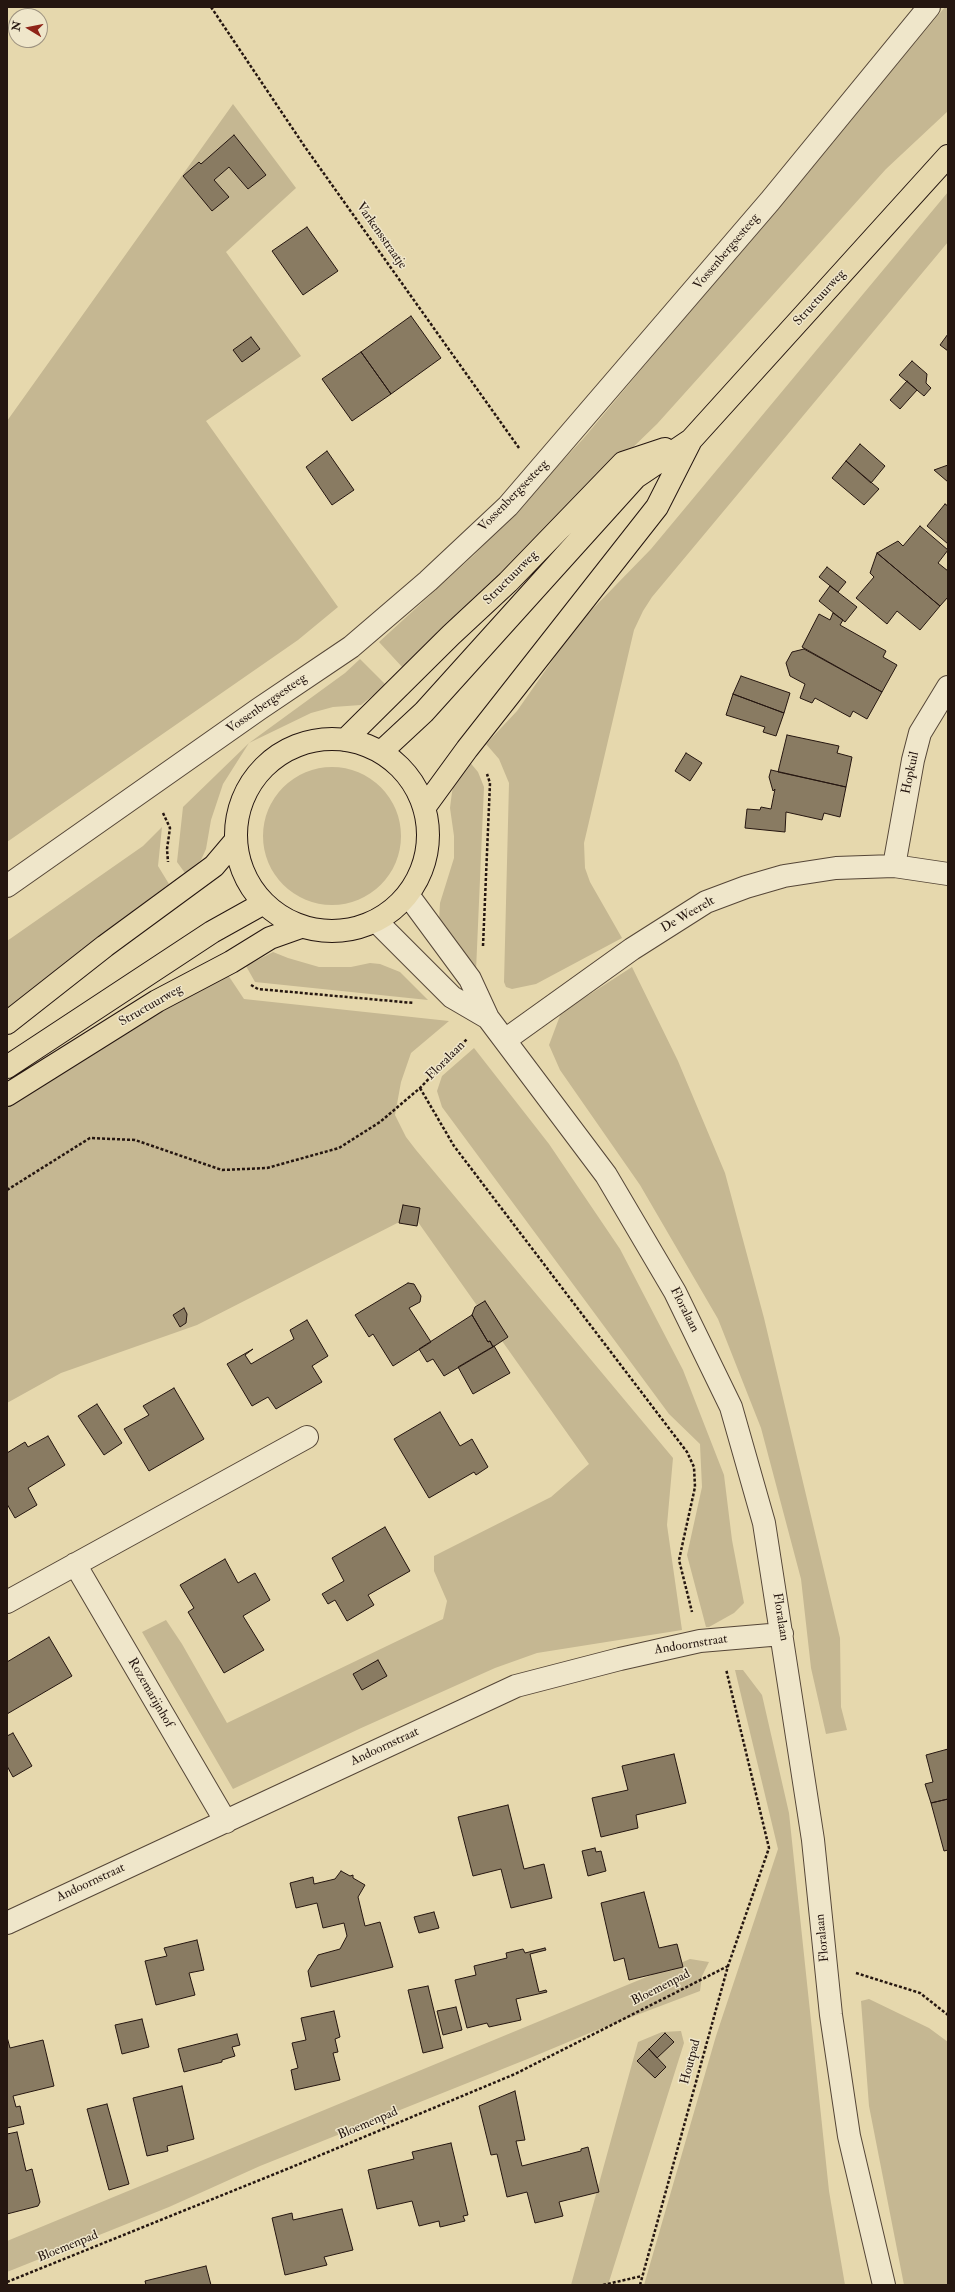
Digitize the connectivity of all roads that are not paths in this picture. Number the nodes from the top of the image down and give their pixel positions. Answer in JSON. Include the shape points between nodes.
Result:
{"nodes":[{"id":1,"x":929,"y":7,"type":"edge"},
{"id":2,"x":948,"y":156,"type":"edge"},
{"id":3,"x":691,"y":440,"type":"junction"},
{"id":4,"x":948,"y":687,"type":"edge"},
{"id":5,"x":345,"y":740,"type":"junction"},
{"id":6,"x":381,"y":752,"type":"junction"},
{"id":7,"x":424,"y":808,"type":"junction"},
{"id":8,"x":236,"y":840,"type":"junction"},
{"id":9,"x":894,"y":866,"type":"junction"},
{"id":10,"x":948,"y":874,"type":"edge"},
{"id":11,"x":7,"y":886,"type":"edge"},
{"id":12,"x":408,"y":895,"type":"junction"},
{"id":13,"x":264,"y":903,"type":"junction"},
{"id":14,"x":376,"y":921,"type":"junction"},
{"id":15,"x":301,"y":927,"type":"junction"},
{"id":16,"x":488,"y":1018,"type":"junction"},
{"id":17,"x":7,"y":1022,"type":"edge"},
{"id":18,"x":505,"y":1040,"type":"junction"},
{"id":19,"x":7,"y":1067,"type":"edge"},
{"id":20,"x":7,"y":1095,"type":"edge"},
{"id":21,"x":307,"y":1437,"type":"dead end"},
{"id":22,"x":75,"y":1564,"type":"junction"},
{"id":23,"x":7,"y":1602,"type":"edge"},
{"id":24,"x":782,"y":1634,"type":"junction"},
{"id":25,"x":226,"y":1822,"type":"junction"},
{"id":26,"x":7,"y":1923,"type":"edge"},
{"id":27,"x":884,"y":2285,"type":"edge"}],
"edges":[{"from":1,"to":11,"type":"street","name":"Vossenbergsesteeg","via":[[770,201],[508,506],[351,647]]},
{"from":2,"to":3,"type":"main road","name":"Structuurweg"},
{"from":3,"to":5,"type":"main road","name":"Structuurweg","via":[[623,463],[508,582],[450,635]]},
{"from":3,"to":6,"type":"main road","name":"Structuurweg","via":[[636,477],[429,706]]},
{"from":3,"to":7,"type":"main road","name":"Structuurweg","via":[[657,508],[467,748]]},
{"from":4,"to":9,"type":"street","name":"Hopkuil","via":[[920,733]]},
{"from":5,"to":6,"type":"main road"},
{"from":5,"to":8,"type":"main road","via":[[328,739],[300,745],[280,754],[267,764],[245,796],[237,824]]},
{"from":6,"to":7,"type":"main road","via":[[400,767],[414,786]]},
{"from":7,"to":12,"type":"main road","via":[[428,830],[426,853],[420,875]]},
{"from":8,"to":13,"type":"main road","via":[[242,868]]},
{"from":8,"to":17,"type":"main road","via":[[214,866]]},
{"from":9,"to":10,"type":"street","name":"De Weerelt"},
{"from":9,"to":18,"type":"street","name":"De Weerelt","via":[[836,868],[784,876],[706,902],[632,949]]},
{"from":12,"to":14,"type":"main road","via":[[393,910]]},
{"from":12,"to":16,"type":"street","name":"Floralaan","via":[[470,979]]},
{"from":13,"to":15,"type":"main road","via":[[274,912]]},
{"from":13,"to":19,"type":"main road","name":"Structuurweg","via":[[212,932]]},
{"from":14,"to":15,"type":"main road","via":[[358,928],[338,931]]},
{"from":14,"to":16,"type":"street","name":"Floralaan","via":[[452,997]]},
{"from":15,"to":20,"type":"main road","name":"Structuurweg","via":[[270,938],[157,1001]]},
{"from":16,"to":18,"type":"street","name":"Floralaan"},
{"from":18,"to":24,"type":"street","name":"Floralaan","via":[[606,1175],[675,1292],[731,1407],[764,1524]]},
{"from":21,"to":22,"type":"street"},
{"from":22,"to":23,"type":"street"},
{"from":22,"to":25,"type":"street","name":"Rozemarijnhof"},
{"from":24,"to":25,"type":"street","name":"Andoornstraat","via":[[700,1641],[516,1686]]},
{"from":24,"to":27,"type":"street","name":"Floralaan","via":[[813,1840],[825,1963],[850,2136]]},
{"from":25,"to":26,"type":"street","name":"Andoornstraat"}]}
